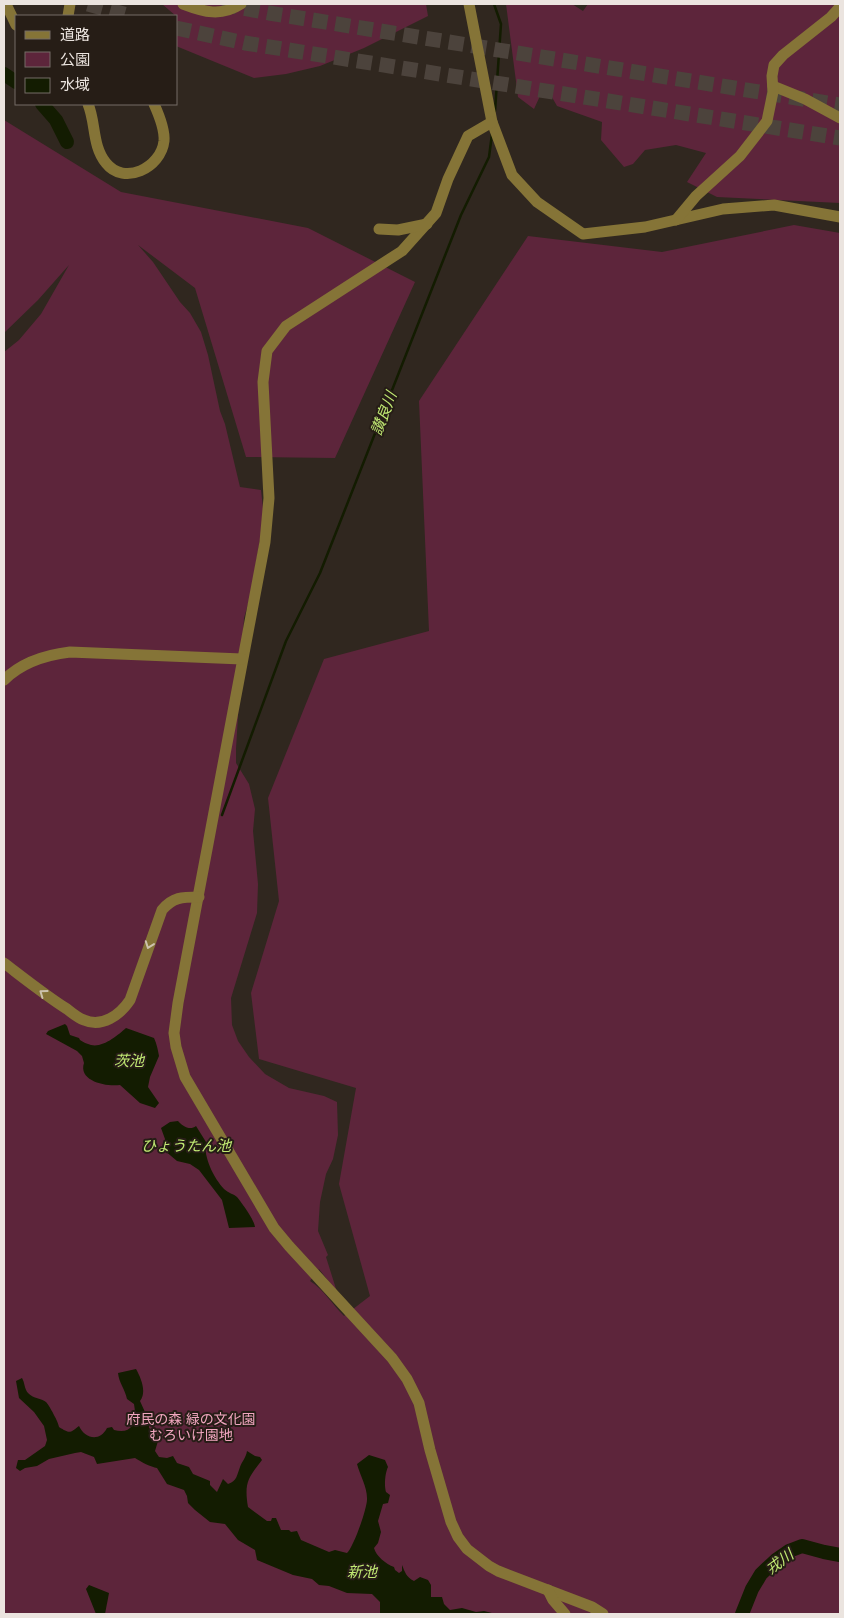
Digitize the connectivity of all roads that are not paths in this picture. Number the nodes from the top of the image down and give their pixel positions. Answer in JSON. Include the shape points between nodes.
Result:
{"nodes":[{"id":1,"x":6,"y":4,"type":"edge"},
{"id":2,"x":184,"y":4,"type":"edge"},
{"id":3,"x":241,"y":4,"type":"edge"},
{"id":4,"x":468,"y":4,"type":"edge"},
{"id":5,"x":840,"y":7,"type":"edge"},
{"id":6,"x":15,"y":23,"type":"edge"},
{"id":7,"x":773,"y":86,"type":"junction"},
{"id":8,"x":88,"y":105,"type":"edge"},
{"id":9,"x":154,"y":105,"type":"edge"},
{"id":10,"x":840,"y":118,"type":"edge"},
{"id":11,"x":492,"y":122,"type":"junction"},
{"id":12,"x":840,"y":217,"type":"edge"},
{"id":13,"x":676,"y":220,"type":"junction"},
{"id":14,"x":426,"y":224,"type":"junction"},
{"id":15,"x":379,"y":229,"type":"dead end"},
{"id":16,"x":242,"y":659,"type":"junction"},
{"id":17,"x":4,"y":680,"type":"edge"},
{"id":18,"x":199,"y":897,"type":"junction"},
{"id":19,"x":4,"y":963,"type":"edge"},
{"id":20,"x":548,"y":1590,"type":"junction"},
{"id":21,"x":565,"y":1614,"type":"edge"},
{"id":22,"x":602,"y":1614,"type":"edge"}],
"edges":[{"from":1,"to":6,"type":"street"},
{"from":2,"to":3,"type":"street","via":[[211,13]]},
{"from":4,"to":11,"type":"street"},
{"from":5,"to":7,"type":"street","via":[[774,65]]},
{"from":7,"to":10,"type":"street"},
{"from":7,"to":13,"type":"street","via":[[767,121],[755,139]]},
{"from":8,"to":9,"type":"street","via":[[96,144],[106,164],[116,172],[132,174],[153,163],[162,148],[161,121]]},
{"from":11,"to":13,"type":"street","via":[[512,175],[536,202],[583,234]]},
{"from":11,"to":14,"type":"street","via":[[468,136],[436,213]]},
{"from":12,"to":13,"type":"street","via":[[774,205],[722,209]]},
{"from":14,"to":15,"type":"street","via":[[398,230]]},
{"from":14,"to":16,"type":"street","via":[[402,251],[286,326],[267,351],[263,382],[269,498],[265,542]]},
{"from":16,"to":17,"type":"street","via":[[70,652],[50,654],[32,661]]},
{"from":16,"to":18,"type":"street"},
{"from":18,"to":19,"type":"street","one_way":true,"via":[[169,901],[162,910],[130,1000],[124,1010],[108,1020],[84,1020]]},
{"from":18,"to":20,"type":"street","via":[[174,1033],[185,1077],[274,1228],[392,1358],[407,1379],[419,1402],[430,1450],[458,1537],[467,1549],[489,1566]]},
{"from":20,"to":21,"type":"street"},
{"from":20,"to":22,"type":"street"}]}
